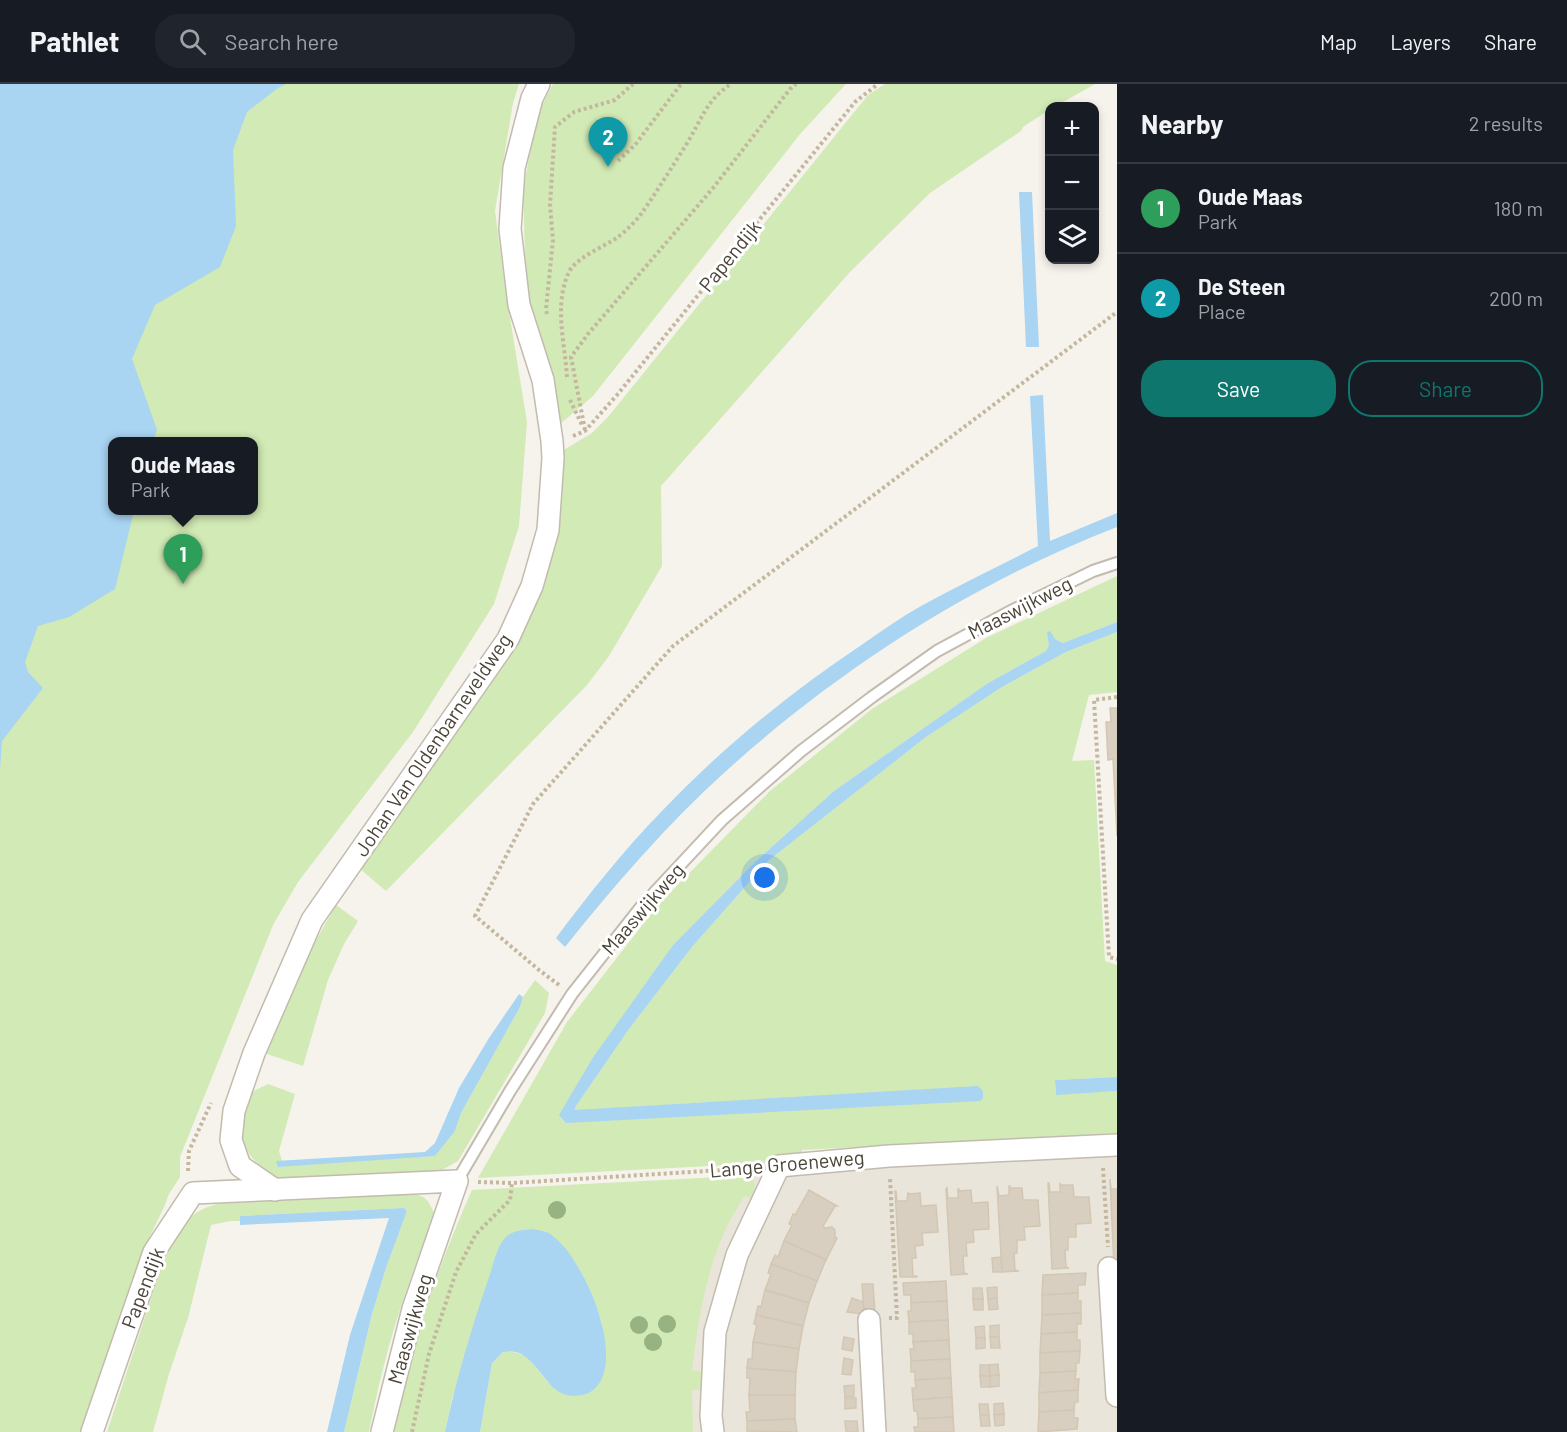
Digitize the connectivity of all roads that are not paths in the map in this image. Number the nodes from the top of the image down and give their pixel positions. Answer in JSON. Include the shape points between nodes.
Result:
{"nodes":[{"id":1,"x":539,"y":84,"type":"edge"},
{"id":2,"x":1117,"y":563,"type":"edge"},
{"id":3,"x":1110,"y":1146,"type":"edge"},
{"id":4,"x":457,"y":1181,"type":"junction"},
{"id":5,"x":275,"y":1190,"type":"junction"},
{"id":6,"x":1109,"y":1269,"type":"road end"},
{"id":7,"x":869,"y":1320,"type":"road end"},
{"id":8,"x":1117,"y":1396,"type":"edge"},
{"id":9,"x":92,"y":1432,"type":"edge"},
{"id":10,"x":382,"y":1432,"type":"edge"},
{"id":11,"x":713,"y":1432,"type":"edge"},
{"id":12,"x":874,"y":1432,"type":"edge"}],
"edges":[{"from":1,"to":5,"type":"street","name":"Johan Van Oldenbarneveldweg","via":[[514,168],[510,229],[519,305],[543,380],[552,441],[548,530],[532,586],[508,639],[312,920],[254,1053],[234,1111],[231,1140],[240,1166]]},
{"from":2,"to":4,"type":"lane","name":"Maaswijkweg","via":[[1013,610],[937,651],[801,751],[722,820],[640,908],[572,994]]},
{"from":3,"to":11,"type":"street","name":"Lange Groeneweg","via":[[889,1156],[780,1166],[736,1255],[715,1332]]},
{"from":4,"to":5,"type":"street"},
{"from":4,"to":10,"type":"street","name":"Maaswijkweg","via":[[413,1310]]},
{"from":5,"to":9,"type":"street","name":"Papendijk","via":[[193,1194],[154,1252]]},
{"from":6,"to":8,"type":"street"},
{"from":7,"to":12,"type":"street"}]}
